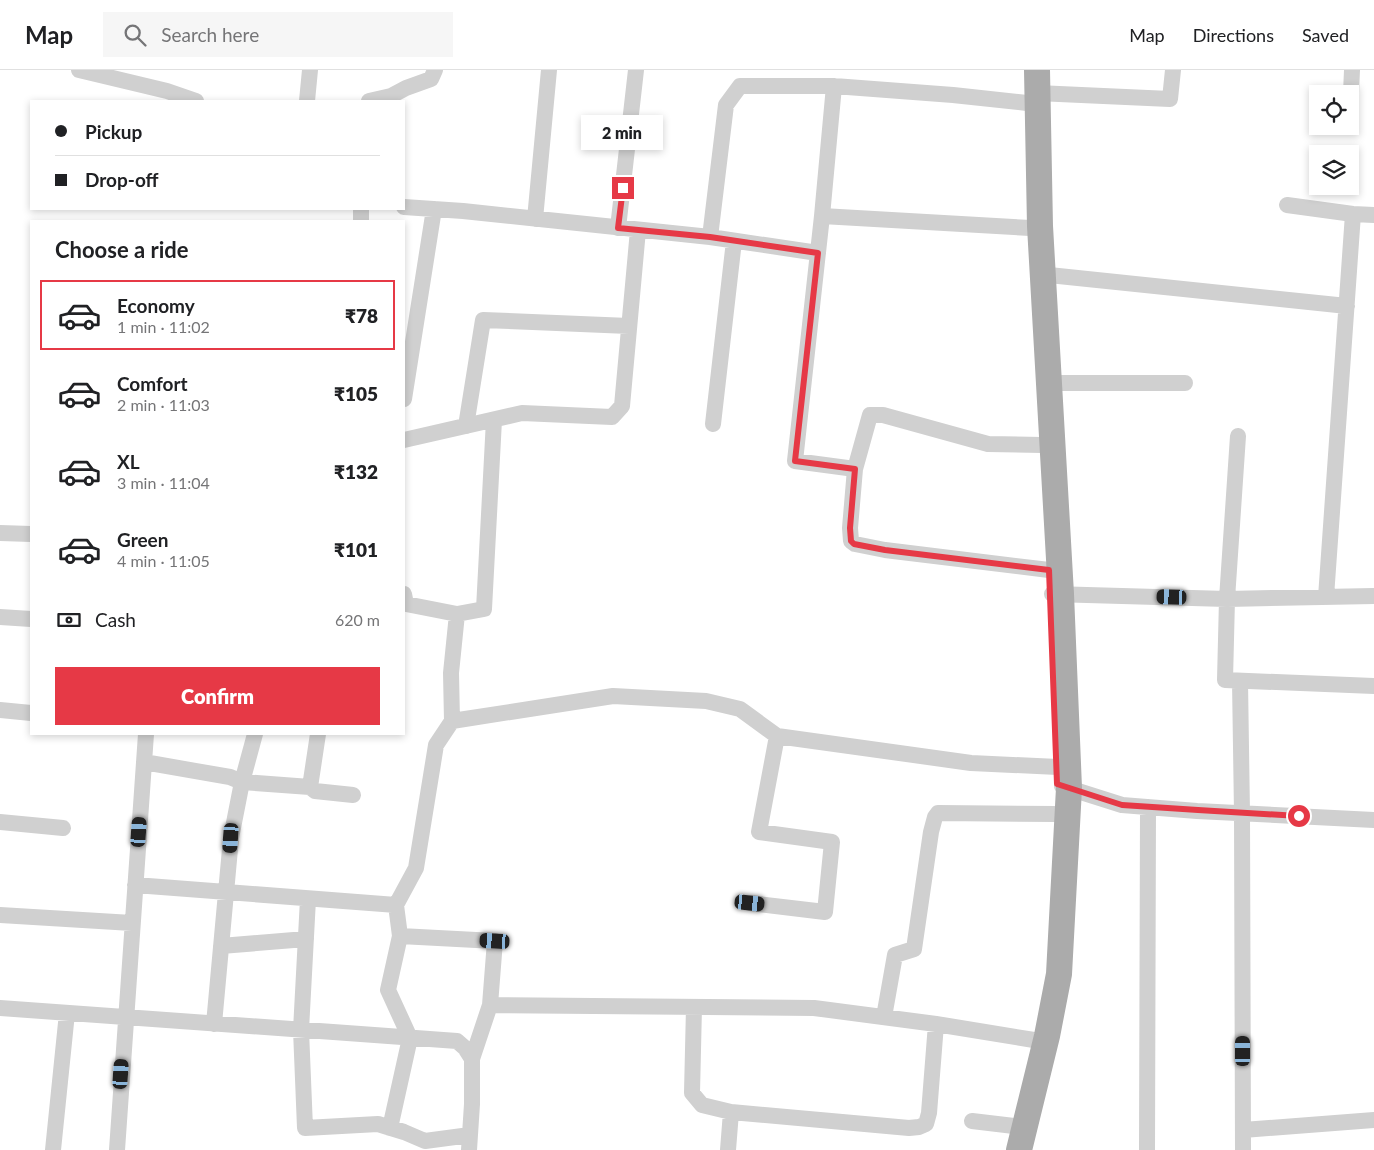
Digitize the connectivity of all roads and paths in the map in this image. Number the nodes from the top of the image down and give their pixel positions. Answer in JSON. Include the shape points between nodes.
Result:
{"nodes":[{"id":1,"x":81,"y":70,"type":"edge"},
{"id":2,"x":310,"y":70,"type":"edge"},
{"id":3,"x":435,"y":70,"type":"edge"},
{"id":4,"x":549,"y":70,"type":"edge"},
{"id":5,"x":636,"y":70,"type":"edge"},
{"id":6,"x":1172,"y":70,"type":"edge"},
{"id":7,"x":1352,"y":70,"type":"edge"},
{"id":8,"x":1032,"y":84,"type":"edge"},
{"id":9,"x":1351,"y":85,"type":"edge"},
{"id":10,"x":834,"y":86,"type":"junction"},
{"id":11,"x":193,"y":100,"type":"edge"},
{"id":12,"x":307,"y":100,"type":"edge"},
{"id":13,"x":373,"y":100,"type":"edge"},
{"id":14,"x":1287,"y":205,"type":"dead end"},
{"id":15,"x":405,"y":207,"type":"edge"},
{"id":16,"x":434,"y":209,"type":"junction"},
{"id":17,"x":1353,"y":214,"type":"junction"},
{"id":18,"x":1374,"y":215,"type":"edge"},
{"id":19,"x":822,"y":216,"type":"junction"},
{"id":20,"x":535,"y":219,"type":"junction"},
{"id":21,"x":618,"y":228,"type":"junction"},
{"id":22,"x":1030,"y":228,"type":"junction"},
{"id":23,"x":638,"y":230,"type":"junction"},
{"id":24,"x":710,"y":237,"type":"junction"},
{"id":25,"x":734,"y":241,"type":"junction"},
{"id":26,"x":818,"y":253,"type":"junction"},
{"id":27,"x":1048,"y":275,"type":"dead end"},
{"id":28,"x":1346,"y":306,"type":"junction"},
{"id":29,"x":629,"y":326,"type":"junction"},
{"id":30,"x":1049,"y":383,"type":"junction"},
{"id":31,"x":1185,"y":384,"type":"dead end"},
{"id":32,"x":405,"y":393,"type":"edge"},
{"id":33,"x":494,"y":420,"type":"junction"},
{"id":34,"x":713,"y":424,"type":"dead end"},
{"id":35,"x":466,"y":426,"type":"junction"},
{"id":36,"x":1238,"y":436,"type":"dead end"},
{"id":37,"x":405,"y":440,"type":"edge"},
{"id":38,"x":1042,"y":445,"type":"junction"},
{"id":39,"x":855,"y":469,"type":"junction"},
{"id":40,"x":0,"y":533,"type":"edge"},
{"id":41,"x":30,"y":534,"type":"edge"},
{"id":42,"x":1053,"y":586,"type":"junction"},
{"id":43,"x":1374,"y":596,"type":"edge"},
{"id":44,"x":1326,"y":597,"type":"junction"},
{"id":45,"x":1227,"y":599,"type":"junction"},
{"id":46,"x":405,"y":604,"type":"edge"},
{"id":47,"x":457,"y":614,"type":"junction"},
{"id":48,"x":0,"y":617,"type":"edge"},
{"id":49,"x":30,"y":619,"type":"edge"},
{"id":50,"x":1240,"y":681,"type":"junction"},
{"id":51,"x":1374,"y":686,"type":"edge"},
{"id":52,"x":0,"y":710,"type":"edge"},
{"id":53,"x":30,"y":713,"type":"edge"},
{"id":54,"x":452,"y":721,"type":"junction"},
{"id":55,"x":146,"y":735,"type":"edge"},
{"id":56,"x":255,"y":735,"type":"edge"},
{"id":57,"x":318,"y":735,"type":"edge"},
{"id":58,"x":777,"y":736,"type":"junction"},
{"id":59,"x":144,"y":762,"type":"junction"},
{"id":60,"x":1061,"y":780,"type":"junction"},
{"id":61,"x":242,"y":782,"type":"junction"},
{"id":62,"x":310,"y":787,"type":"junction"},
{"id":63,"x":353,"y":795,"type":"dead end"},
{"id":64,"x":1148,"y":807,"type":"junction"},
{"id":65,"x":1242,"y":813,"type":"junction"},
{"id":66,"x":1056,"y":814,"type":"junction"},
{"id":67,"x":1374,"y":820,"type":"edge"},
{"id":68,"x":0,"y":822,"type":"edge"},
{"id":69,"x":63,"y":828,"type":"dead end"},
{"id":70,"x":135,"y":886,"type":"junction"},
{"id":71,"x":227,"y":893,"type":"junction"},
{"id":72,"x":308,"y":899,"type":"junction"},
{"id":73,"x":750,"y":903,"type":"dead end"},
{"id":74,"x":396,"y":906,"type":"junction"},
{"id":75,"x":0,"y":915,"type":"edge"},
{"id":76,"x":132,"y":923,"type":"junction"},
{"id":77,"x":400,"y":936,"type":"junction"},
{"id":78,"x":306,"y":939,"type":"junction"},
{"id":79,"x":221,"y":946,"type":"junction"},
{"id":80,"x":490,"y":1005,"type":"junction"},
{"id":81,"x":694,"y":1007,"type":"junction"},
{"id":82,"x":0,"y":1008,"type":"edge"},
{"id":83,"x":67,"y":1013,"type":"junction"},
{"id":84,"x":125,"y":1017,"type":"junction"},
{"id":85,"x":884,"y":1017,"type":"junction"},
{"id":86,"x":214,"y":1024,"type":"junction"},
{"id":87,"x":936,"y":1024,"type":"junction"},
{"id":88,"x":301,"y":1030,"type":"junction"},
{"id":89,"x":410,"y":1038,"type":"junction"},
{"id":90,"x":1034,"y":1040,"type":"junction"},
{"id":91,"x":472,"y":1059,"type":"junction"},
{"id":92,"x":731,"y":1112,"type":"junction"},
{"id":93,"x":1374,"y":1120,"type":"edge"},
{"id":94,"x":972,"y":1121,"type":"dead end"},
{"id":95,"x":390,"y":1128,"type":"junction"},
{"id":96,"x":1243,"y":1130,"type":"junction"},
{"id":97,"x":1014,"y":1142,"type":"edge"},
{"id":98,"x":470,"y":1143,"type":"edge"},
{"id":99,"x":52,"y":1150,"type":"edge"},
{"id":100,"x":116,"y":1150,"type":"edge"},
{"id":101,"x":728,"y":1150,"type":"edge"},
{"id":102,"x":1147,"y":1150,"type":"edge"},
{"id":103,"x":1243,"y":1150,"type":"edge"}],
"edges":[{"from":1,"to":11,"type":"street"},
{"from":2,"to":12,"type":"street"},
{"from":3,"to":13,"type":"street","via":[[432,79]]},
{"from":4,"to":20,"type":"street"},
{"from":5,"to":21,"type":"street"},
{"from":6,"to":8,"type":"street","via":[[1170,99]]},
{"from":7,"to":9,"type":"street"},
{"from":8,"to":10,"type":"street","via":[[953,95]]},
{"from":8,"to":22,"type":"main road"},
{"from":8,"to":30,"type":"main road"},
{"from":10,"to":19,"type":"street"},
{"from":10,"to":24,"type":"street","via":[[740,86],[726,105]]},
{"from":14,"to":17,"type":"street"},
{"from":15,"to":16,"type":"street"},
{"from":16,"to":20,"type":"street"},
{"from":16,"to":32,"type":"street"},
{"from":17,"to":18,"type":"street"},
{"from":17,"to":28,"type":"street"},
{"from":19,"to":22,"type":"street"},
{"from":19,"to":26,"type":"street"},
{"from":20,"to":21,"type":"street"},
{"from":21,"to":23,"type":"street"},
{"from":22,"to":38,"type":"main road"},
{"from":23,"to":24,"type":"street"},
{"from":23,"to":29,"type":"street"},
{"from":24,"to":25,"type":"street"},
{"from":25,"to":26,"type":"street"},
{"from":25,"to":34,"type":"street"},
{"from":26,"to":39,"type":"street","via":[[795,461]]},
{"from":27,"to":28,"type":"street"},
{"from":28,"to":44,"type":"street"},
{"from":29,"to":33,"type":"street","via":[[622,406],[612,417],[522,413]]},
{"from":29,"to":35,"type":"street","via":[[484,320]]},
{"from":30,"to":31,"type":"street"},
{"from":30,"to":42,"type":"main road"},
{"from":33,"to":35,"type":"street"},
{"from":33,"to":47,"type":"street","via":[[484,609]]},
{"from":35,"to":37,"type":"street"},
{"from":36,"to":45,"type":"street"},
{"from":38,"to":39,"type":"street","via":[[988,444],[883,415],[870,415]]},
{"from":38,"to":42,"type":"main road"},
{"from":39,"to":42,"type":"street","via":[[850,528],[854,544]]},
{"from":40,"to":41,"type":"street"},
{"from":42,"to":45,"type":"street"},
{"from":42,"to":60,"type":"main road"},
{"from":43,"to":44,"type":"street"},
{"from":44,"to":45,"type":"street"},
{"from":45,"to":50,"type":"street","via":[[1225,680]]},
{"from":46,"to":47,"type":"street"},
{"from":47,"to":54,"type":"street","via":[[451,673]]},
{"from":48,"to":49,"type":"street"},
{"from":50,"to":51,"type":"street"},
{"from":50,"to":65,"type":"street"},
{"from":52,"to":53,"type":"street"},
{"from":54,"to":58,"type":"street","via":[[613,696],[706,701],[740,709]]},
{"from":54,"to":74,"type":"street","via":[[436,745],[416,868]]},
{"from":55,"to":59,"type":"street"},
{"from":56,"to":61,"type":"street"},
{"from":57,"to":62,"type":"street"},
{"from":58,"to":60,"type":"street","via":[[970,763]]},
{"from":58,"to":73,"type":"street","via":[[759,832],[832,842],[825,912]]},
{"from":59,"to":61,"type":"street"},
{"from":59,"to":70,"type":"street"},
{"from":60,"to":64,"type":"street","via":[[1122,805]]},
{"from":60,"to":66,"type":"main road"},
{"from":60,"to":97,"type":"main road","via":[[1059,974],[1047,1036]]},
{"from":61,"to":62,"type":"street"},
{"from":61,"to":71,"type":"street","via":[[231,838]]},
{"from":62,"to":63,"type":"street"},
{"from":64,"to":65,"type":"street"},
{"from":64,"to":102,"type":"street"},
{"from":65,"to":67,"type":"street"},
{"from":65,"to":96,"type":"street"},
{"from":66,"to":85,"type":"street","via":[[957,812],[938,813],[934,817],[914,949],[896,954]]},
{"from":66,"to":90,"type":"main road","via":[[1049,924]]},
{"from":68,"to":69,"type":"street"},
{"from":70,"to":71,"type":"street"},
{"from":70,"to":76,"type":"street"},
{"from":71,"to":72,"type":"street"},
{"from":71,"to":79,"type":"street"},
{"from":72,"to":74,"type":"street"},
{"from":72,"to":78,"type":"street"},
{"from":74,"to":77,"type":"street"},
{"from":75,"to":76,"type":"street"},
{"from":76,"to":84,"type":"street"},
{"from":77,"to":80,"type":"street","via":[[495,941]]},
{"from":77,"to":89,"type":"street","via":[[388,990]]},
{"from":78,"to":79,"type":"street"},
{"from":78,"to":88,"type":"street"},
{"from":79,"to":86,"type":"street"},
{"from":80,"to":81,"type":"street"},
{"from":80,"to":91,"type":"street"},
{"from":81,"to":85,"type":"street","via":[[814,1008]]},
{"from":81,"to":92,"type":"street","via":[[692,1093],[702,1105]]},
{"from":82,"to":83,"type":"street"},
{"from":83,"to":84,"type":"street"},
{"from":83,"to":99,"type":"street"},
{"from":84,"to":86,"type":"street"},
{"from":84,"to":100,"type":"street"},
{"from":85,"to":87,"type":"street"},
{"from":86,"to":88,"type":"street"},
{"from":87,"to":90,"type":"street"},
{"from":87,"to":92,"type":"street","via":[[926,1124],[909,1128]]},
{"from":88,"to":89,"type":"street"},
{"from":88,"to":95,"type":"street","via":[[305,1128],[378,1124]]},
{"from":89,"to":91,"type":"street","via":[[457,1041]]},
{"from":89,"to":95,"type":"street"},
{"from":90,"to":97,"type":"main road"},
{"from":91,"to":98,"type":"street"},
{"from":92,"to":101,"type":"street"},
{"from":93,"to":96,"type":"street"},
{"from":94,"to":97,"type":"street"},
{"from":95,"to":98,"type":"street","via":[[425,1141]]},
{"from":96,"to":103,"type":"street"}]}
